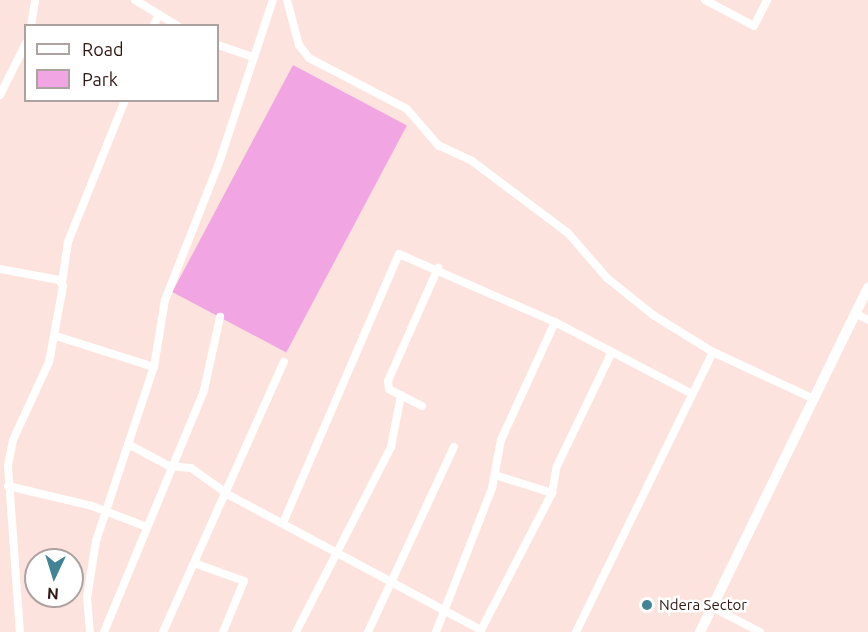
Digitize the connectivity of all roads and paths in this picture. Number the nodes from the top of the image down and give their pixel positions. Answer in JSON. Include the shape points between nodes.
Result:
{"nodes":[{"id":1,"x":35,"y":0,"type":"edge"},
{"id":2,"x":135,"y":0,"type":"edge"},
{"id":3,"x":273,"y":0,"type":"edge"},
{"id":4,"x":287,"y":0,"type":"edge"},
{"id":5,"x":705,"y":0,"type":"edge"},
{"id":6,"x":767,"y":0,"type":"edge"},
{"id":7,"x":158,"y":17,"type":"junction"},
{"id":8,"x":31,"y":24,"type":"edge"},
{"id":9,"x":154,"y":24,"type":"edge"},
{"id":10,"x":174,"y":24,"type":"edge"},
{"id":11,"x":219,"y":45,"type":"edge"},
{"id":12,"x":24,"y":46,"type":"edge"},
{"id":13,"x":250,"y":56,"type":"junction"},
{"id":14,"x":0,"y":94,"type":"edge"},
{"id":15,"x":124,"y":102,"type":"edge"},
{"id":16,"x":438,"y":268,"type":"junction"},
{"id":17,"x":0,"y":269,"type":"edge"},
{"id":18,"x":62,"y":283,"type":"junction"},
{"id":19,"x":868,"y":288,"type":"edge"},
{"id":20,"x":855,"y":313,"type":"junction"},
{"id":21,"x":219,"y":317,"type":"dead end"},
{"id":22,"x":868,"y":320,"type":"edge"},
{"id":23,"x":555,"y":322,"type":"junction"},
{"id":24,"x":56,"y":336,"type":"junction"},
{"id":25,"x":712,"y":352,"type":"junction"},
{"id":26,"x":611,"y":354,"type":"junction"},
{"id":27,"x":284,"y":362,"type":"dead end"},
{"id":28,"x":154,"y":367,"type":"junction"},
{"id":29,"x":692,"y":394,"type":"junction"},
{"id":30,"x":401,"y":395,"type":"junction"},
{"id":31,"x":814,"y":399,"type":"junction"},
{"id":32,"x":422,"y":406,"type":"dead end"},
{"id":33,"x":128,"y":444,"type":"junction"},
{"id":34,"x":453,"y":447,"type":"dead end"},
{"id":35,"x":169,"y":466,"type":"junction"},
{"id":36,"x":495,"y":474,"type":"junction"},
{"id":37,"x":8,"y":486,"type":"junction"},
{"id":38,"x":552,"y":494,"type":"junction"},
{"id":39,"x":229,"y":495,"type":"junction"},
{"id":40,"x":0,"y":503,"type":"edge"},
{"id":41,"x":10,"y":504,"type":"junction"},
{"id":42,"x":106,"y":510,"type":"junction"},
{"id":43,"x":283,"y":523,"type":"junction"},
{"id":44,"x":144,"y":526,"type":"junction"},
{"id":45,"x":336,"y":552,"type":"junction"},
{"id":46,"x":194,"y":563,"type":"junction"},
{"id":47,"x":391,"y":583,"type":"junction"},
{"id":48,"x":711,"y":607,"type":"junction"},
{"id":49,"x":446,"y":612,"type":"junction"},
{"id":50,"x":481,"y":631,"type":"edge"},
{"id":51,"x":20,"y":632,"type":"edge"},
{"id":52,"x":90,"y":632,"type":"edge"},
{"id":53,"x":104,"y":632,"type":"edge"},
{"id":54,"x":163,"y":632,"type":"edge"},
{"id":55,"x":223,"y":632,"type":"edge"},
{"id":56,"x":296,"y":632,"type":"edge"},
{"id":57,"x":368,"y":632,"type":"edge"},
{"id":58,"x":436,"y":632,"type":"edge"},
{"id":59,"x":576,"y":632,"type":"edge"},
{"id":60,"x":700,"y":632,"type":"edge"},
{"id":61,"x":760,"y":632,"type":"edge"}],
"edges":[{"from":1,"to":8,"type":"street"},
{"from":2,"to":7,"type":"street"},
{"from":3,"to":13,"type":"street"},
{"from":4,"to":25,"type":"street","via":[[299,45],[309,58],[408,109],[438,145],[513,188],[568,233],[625,293]]},
{"from":5,"to":6,"type":"street","via":[[754,26]]},
{"from":7,"to":9,"type":"street"},
{"from":7,"to":10,"type":"street"},
{"from":11,"to":13,"type":"street"},
{"from":12,"to":14,"type":"street"},
{"from":13,"to":28,"type":"street","via":[[219,163],[171,278]]},
{"from":15,"to":18,"type":"street","via":[[68,242]]},
{"from":16,"to":23,"type":"street"},
{"from":16,"to":30,"type":"street","via":[[388,381],[389,389]]},
{"from":16,"to":43,"type":"street","via":[[399,254]]},
{"from":17,"to":18,"type":"street"},
{"from":18,"to":24,"type":"street"},
{"from":19,"to":20,"type":"main road"},
{"from":20,"to":22,"type":"street"},
{"from":20,"to":31,"type":"main road"},
{"from":21,"to":35,"type":"street","via":[[204,390]]},
{"from":23,"to":26,"type":"street"},
{"from":23,"to":36,"type":"street","via":[[501,440]]},
{"from":24,"to":28,"type":"street"},
{"from":24,"to":37,"type":"street","via":[[12,440]]},
{"from":25,"to":29,"type":"street"},
{"from":25,"to":31,"type":"street"},
{"from":26,"to":29,"type":"street"},
{"from":26,"to":38,"type":"street","via":[[557,466]]},
{"from":27,"to":39,"type":"street"},
{"from":28,"to":33,"type":"street"},
{"from":29,"to":59,"type":"street"},
{"from":30,"to":32,"type":"street"},
{"from":30,"to":45,"type":"street","via":[[391,447]]},
{"from":31,"to":48,"type":"main road"},
{"from":33,"to":35,"type":"street"},
{"from":33,"to":42,"type":"street"},
{"from":34,"to":47,"type":"street"},
{"from":35,"to":39,"type":"street","via":[[191,468]]},
{"from":35,"to":44,"type":"street"},
{"from":36,"to":38,"type":"street"},
{"from":36,"to":49,"type":"street"},
{"from":37,"to":41,"type":"street"},
{"from":37,"to":42,"type":"street"},
{"from":38,"to":50,"type":"street"},
{"from":39,"to":43,"type":"street"},
{"from":39,"to":46,"type":"street"},
{"from":40,"to":41,"type":"street"},
{"from":41,"to":51,"type":"street"},
{"from":42,"to":44,"type":"street"},
{"from":42,"to":52,"type":"street","via":[[87,598]]},
{"from":43,"to":45,"type":"street"},
{"from":44,"to":53,"type":"street"},
{"from":45,"to":47,"type":"street"},
{"from":45,"to":56,"type":"street"},
{"from":46,"to":54,"type":"street"},
{"from":46,"to":55,"type":"street","via":[[244,581]]},
{"from":47,"to":49,"type":"street"},
{"from":47,"to":57,"type":"street"},
{"from":48,"to":60,"type":"main road"},
{"from":48,"to":61,"type":"street"},
{"from":49,"to":50,"type":"street"},
{"from":49,"to":58,"type":"street"}]}
